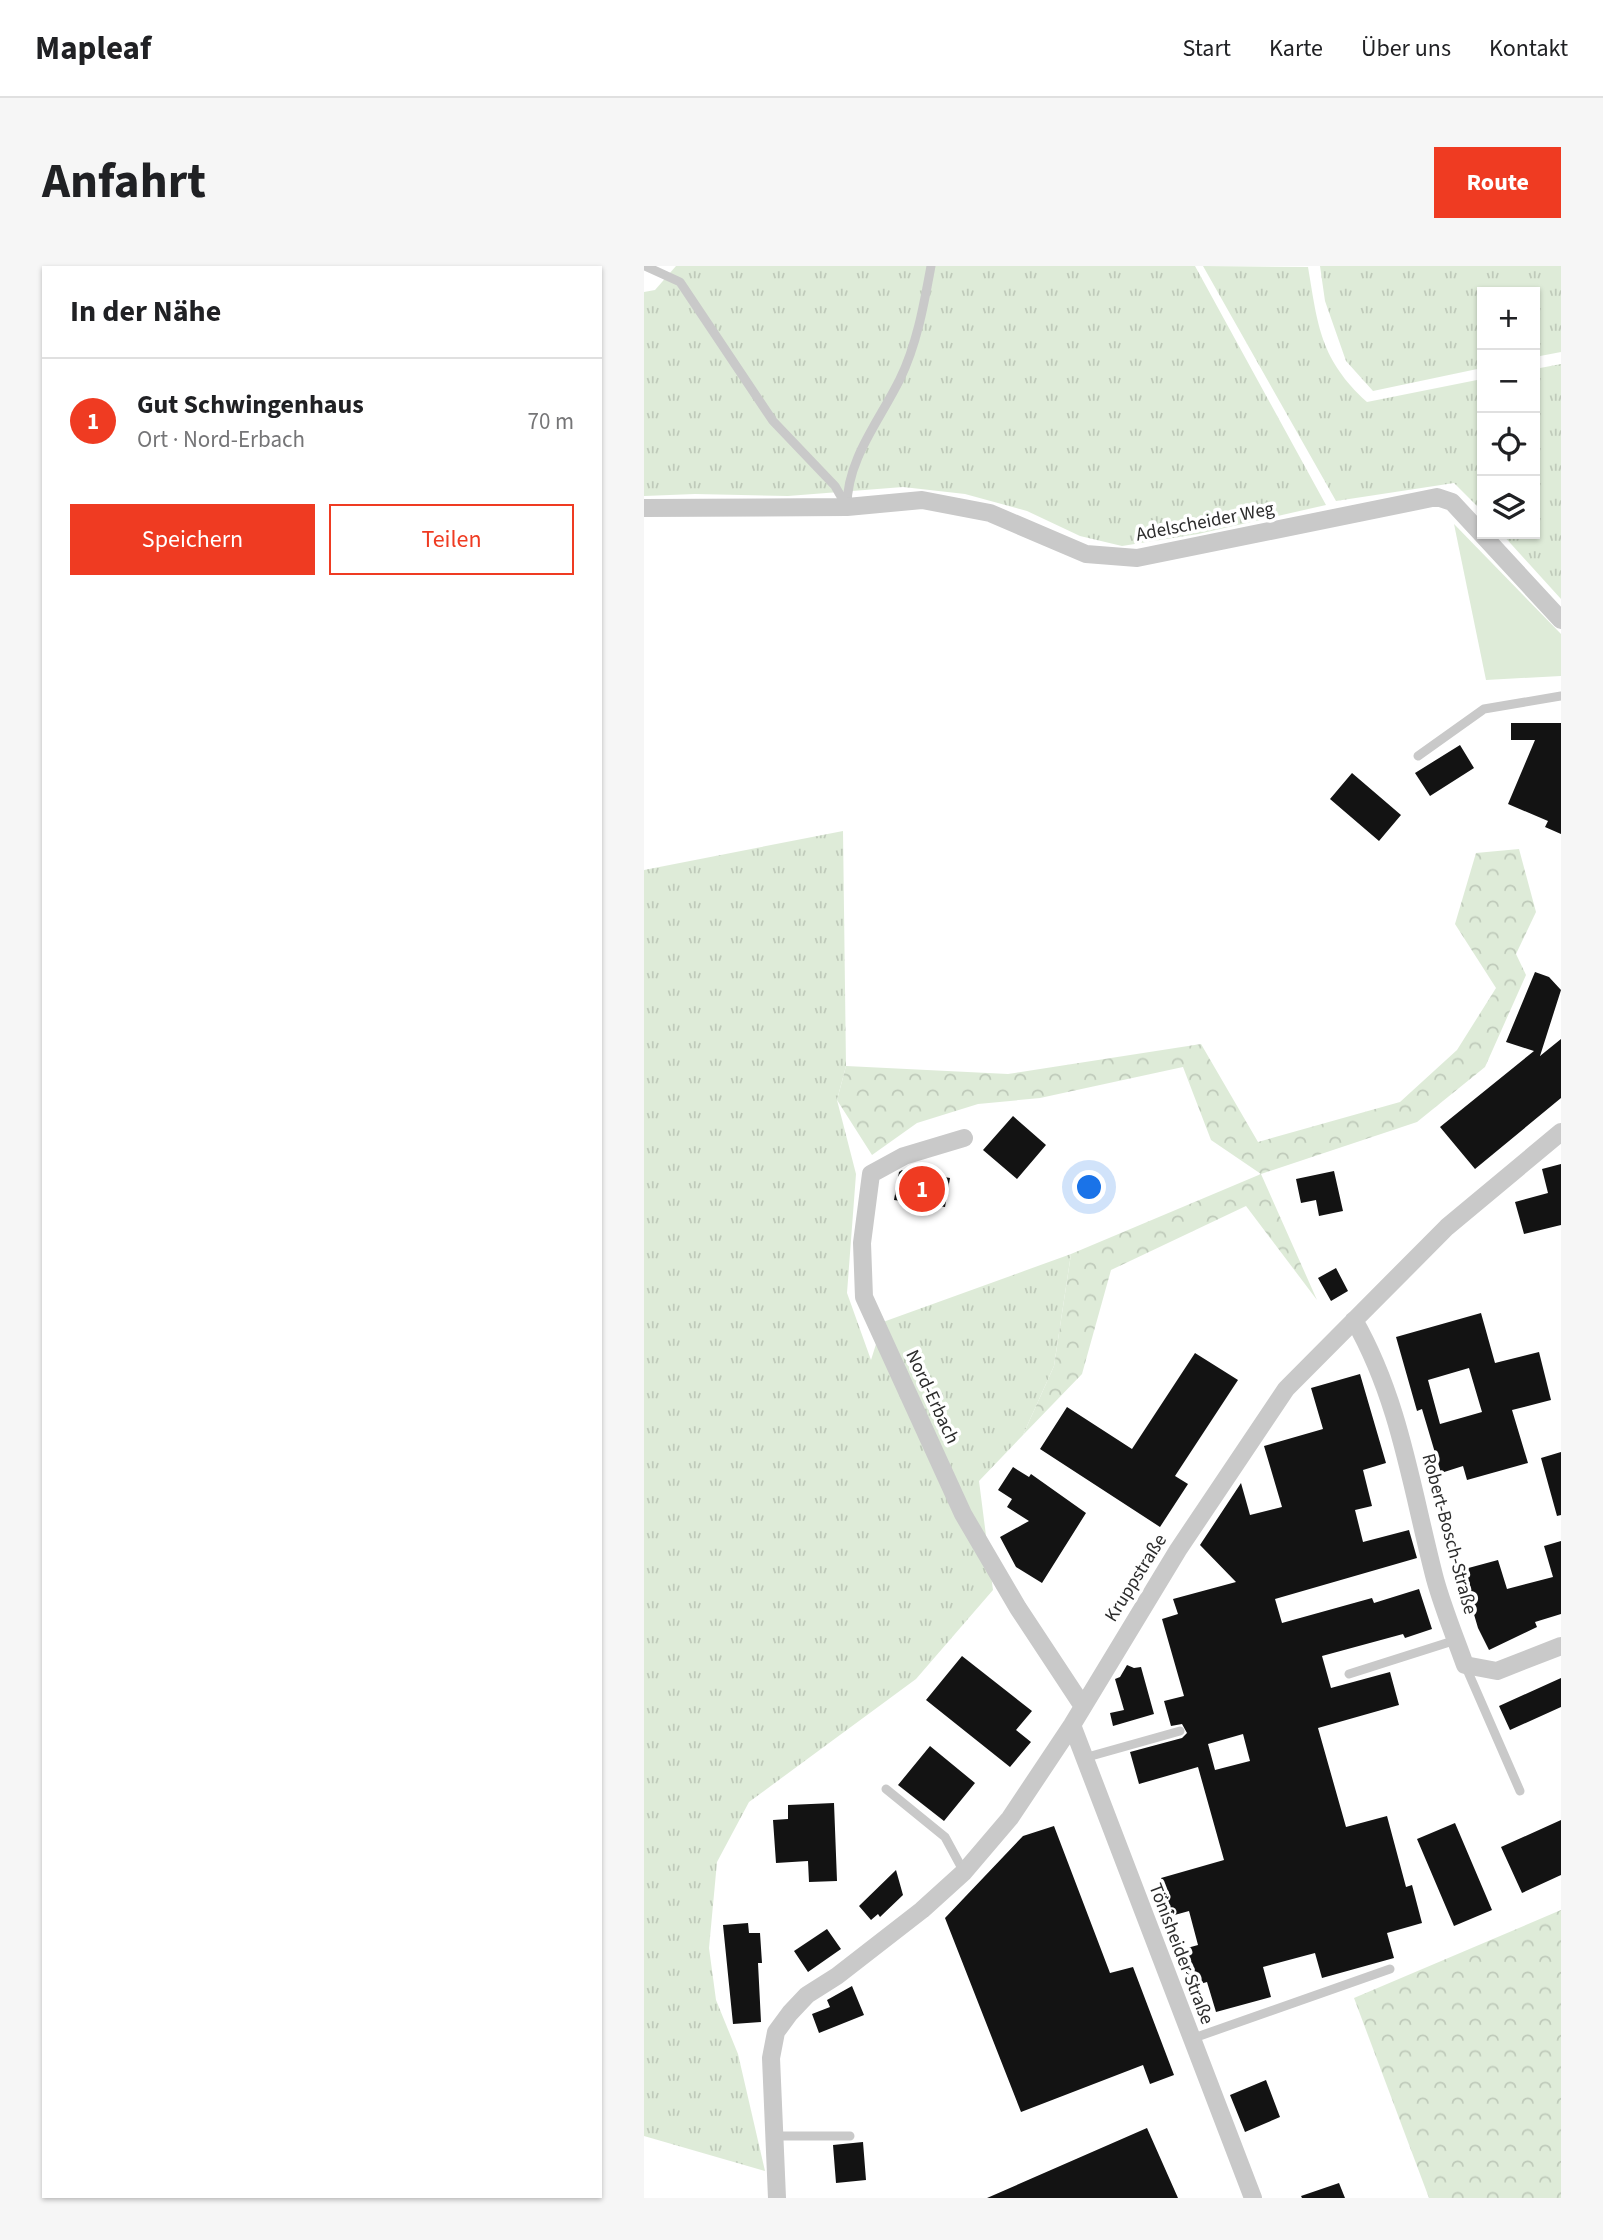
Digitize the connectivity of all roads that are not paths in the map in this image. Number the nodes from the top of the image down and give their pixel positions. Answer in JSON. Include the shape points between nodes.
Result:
{"nodes":[{"id":1,"x":645,"y":266,"type":"edge"},
{"id":2,"x":931,"y":266,"type":"edge"},
{"id":3,"x":847,"y":507,"type":"junction"},
{"id":4,"x":644,"y":508,"type":"edge"},
{"id":5,"x":1561,"y":620,"type":"edge"},
{"id":6,"x":1561,"y":696,"type":"edge"},
{"id":7,"x":1418,"y":756,"type":"dead end"},
{"id":8,"x":1561,"y":1132,"type":"edge"},
{"id":9,"x":964,"y":1138,"type":"dead end"},
{"id":10,"x":1354,"y":1320,"type":"junction"},
{"id":11,"x":1456,"y":1640,"type":"junction"},
{"id":12,"x":1561,"y":1646,"type":"edge"},
{"id":13,"x":1465,"y":1665,"type":"junction"},
{"id":14,"x":1349,"y":1674,"type":"dead end"},
{"id":15,"x":1082,"y":1705,"type":"junction"},
{"id":16,"x":1072,"y":1725,"type":"junction"},
{"id":17,"x":1180,"y":1731,"type":"dead end"},
{"id":18,"x":1084,"y":1758,"type":"junction"},
{"id":19,"x":886,"y":1789,"type":"dead end"},
{"id":20,"x":1520,"y":1791,"type":"dead end"},
{"id":21,"x":964,"y":1872,"type":"junction"},
{"id":22,"x":1390,"y":1969,"type":"dead end"},
{"id":23,"x":1191,"y":2039,"type":"junction"},
{"id":24,"x":774,"y":2136,"type":"junction"},
{"id":25,"x":850,"y":2136,"type":"dead end"},
{"id":26,"x":777,"y":2198,"type":"edge"},
{"id":27,"x":1253,"y":2198,"type":"edge"}],
"edges":[{"from":1,"to":3,"type":"lane","via":[[680,282],[773,421],[835,486]]},
{"from":2,"to":3,"type":"lane","via":[[901,377],[850,472]]},
{"from":3,"to":4,"type":"street","name":"Adelscheider Weg"},
{"from":3,"to":5,"type":"street","name":"Adelscheider Weg","via":[[922,500],[990,513],[1087,554],[1137,558],[1437,497],[1452,502]]},
{"from":6,"to":7,"type":"lane","via":[[1484,709]]},
{"from":8,"to":10,"type":"street","name":"Kruppstraße","via":[[1447,1227]]},
{"from":9,"to":15,"type":"street","name":"Nord-Erbach","via":[[904,1156],[871,1174],[862,1243],[864,1297],[963,1514]]},
{"from":10,"to":11,"type":"street","name":"Robert-Bosch-Straße","via":[[1382,1373],[1436,1581]]},
{"from":10,"to":15,"type":"street","name":"Kruppstraße","via":[[1272,1408]]},
{"from":11,"to":13,"type":"street","name":"Robert-Bosch-Straße"},
{"from":11,"to":14,"type":"lane"},
{"from":12,"to":13,"type":"street","via":[[1497,1671]]},
{"from":13,"to":20,"type":"lane"},
{"from":15,"to":16,"type":"street","name":"Kruppstraße"},
{"from":16,"to":18,"type":"street","name":"Tönisheider Straße"},
{"from":16,"to":21,"type":"street","name":"Kruppstraße","via":[[1010,1818]]},
{"from":17,"to":18,"type":"lane"},
{"from":18,"to":23,"type":"street","name":"Tönisheider Straße"},
{"from":19,"to":21,"type":"lane","via":[[945,1837]]},
{"from":21,"to":24,"type":"street","name":"Kruppstraße","via":[[922,1910],[807,1995],[776,2032],[771,2058]]},
{"from":22,"to":23,"type":"lane"},
{"from":23,"to":27,"type":"street","name":"Tönisheider Straße"},
{"from":24,"to":25,"type":"lane"},
{"from":24,"to":26,"type":"street"}]}
